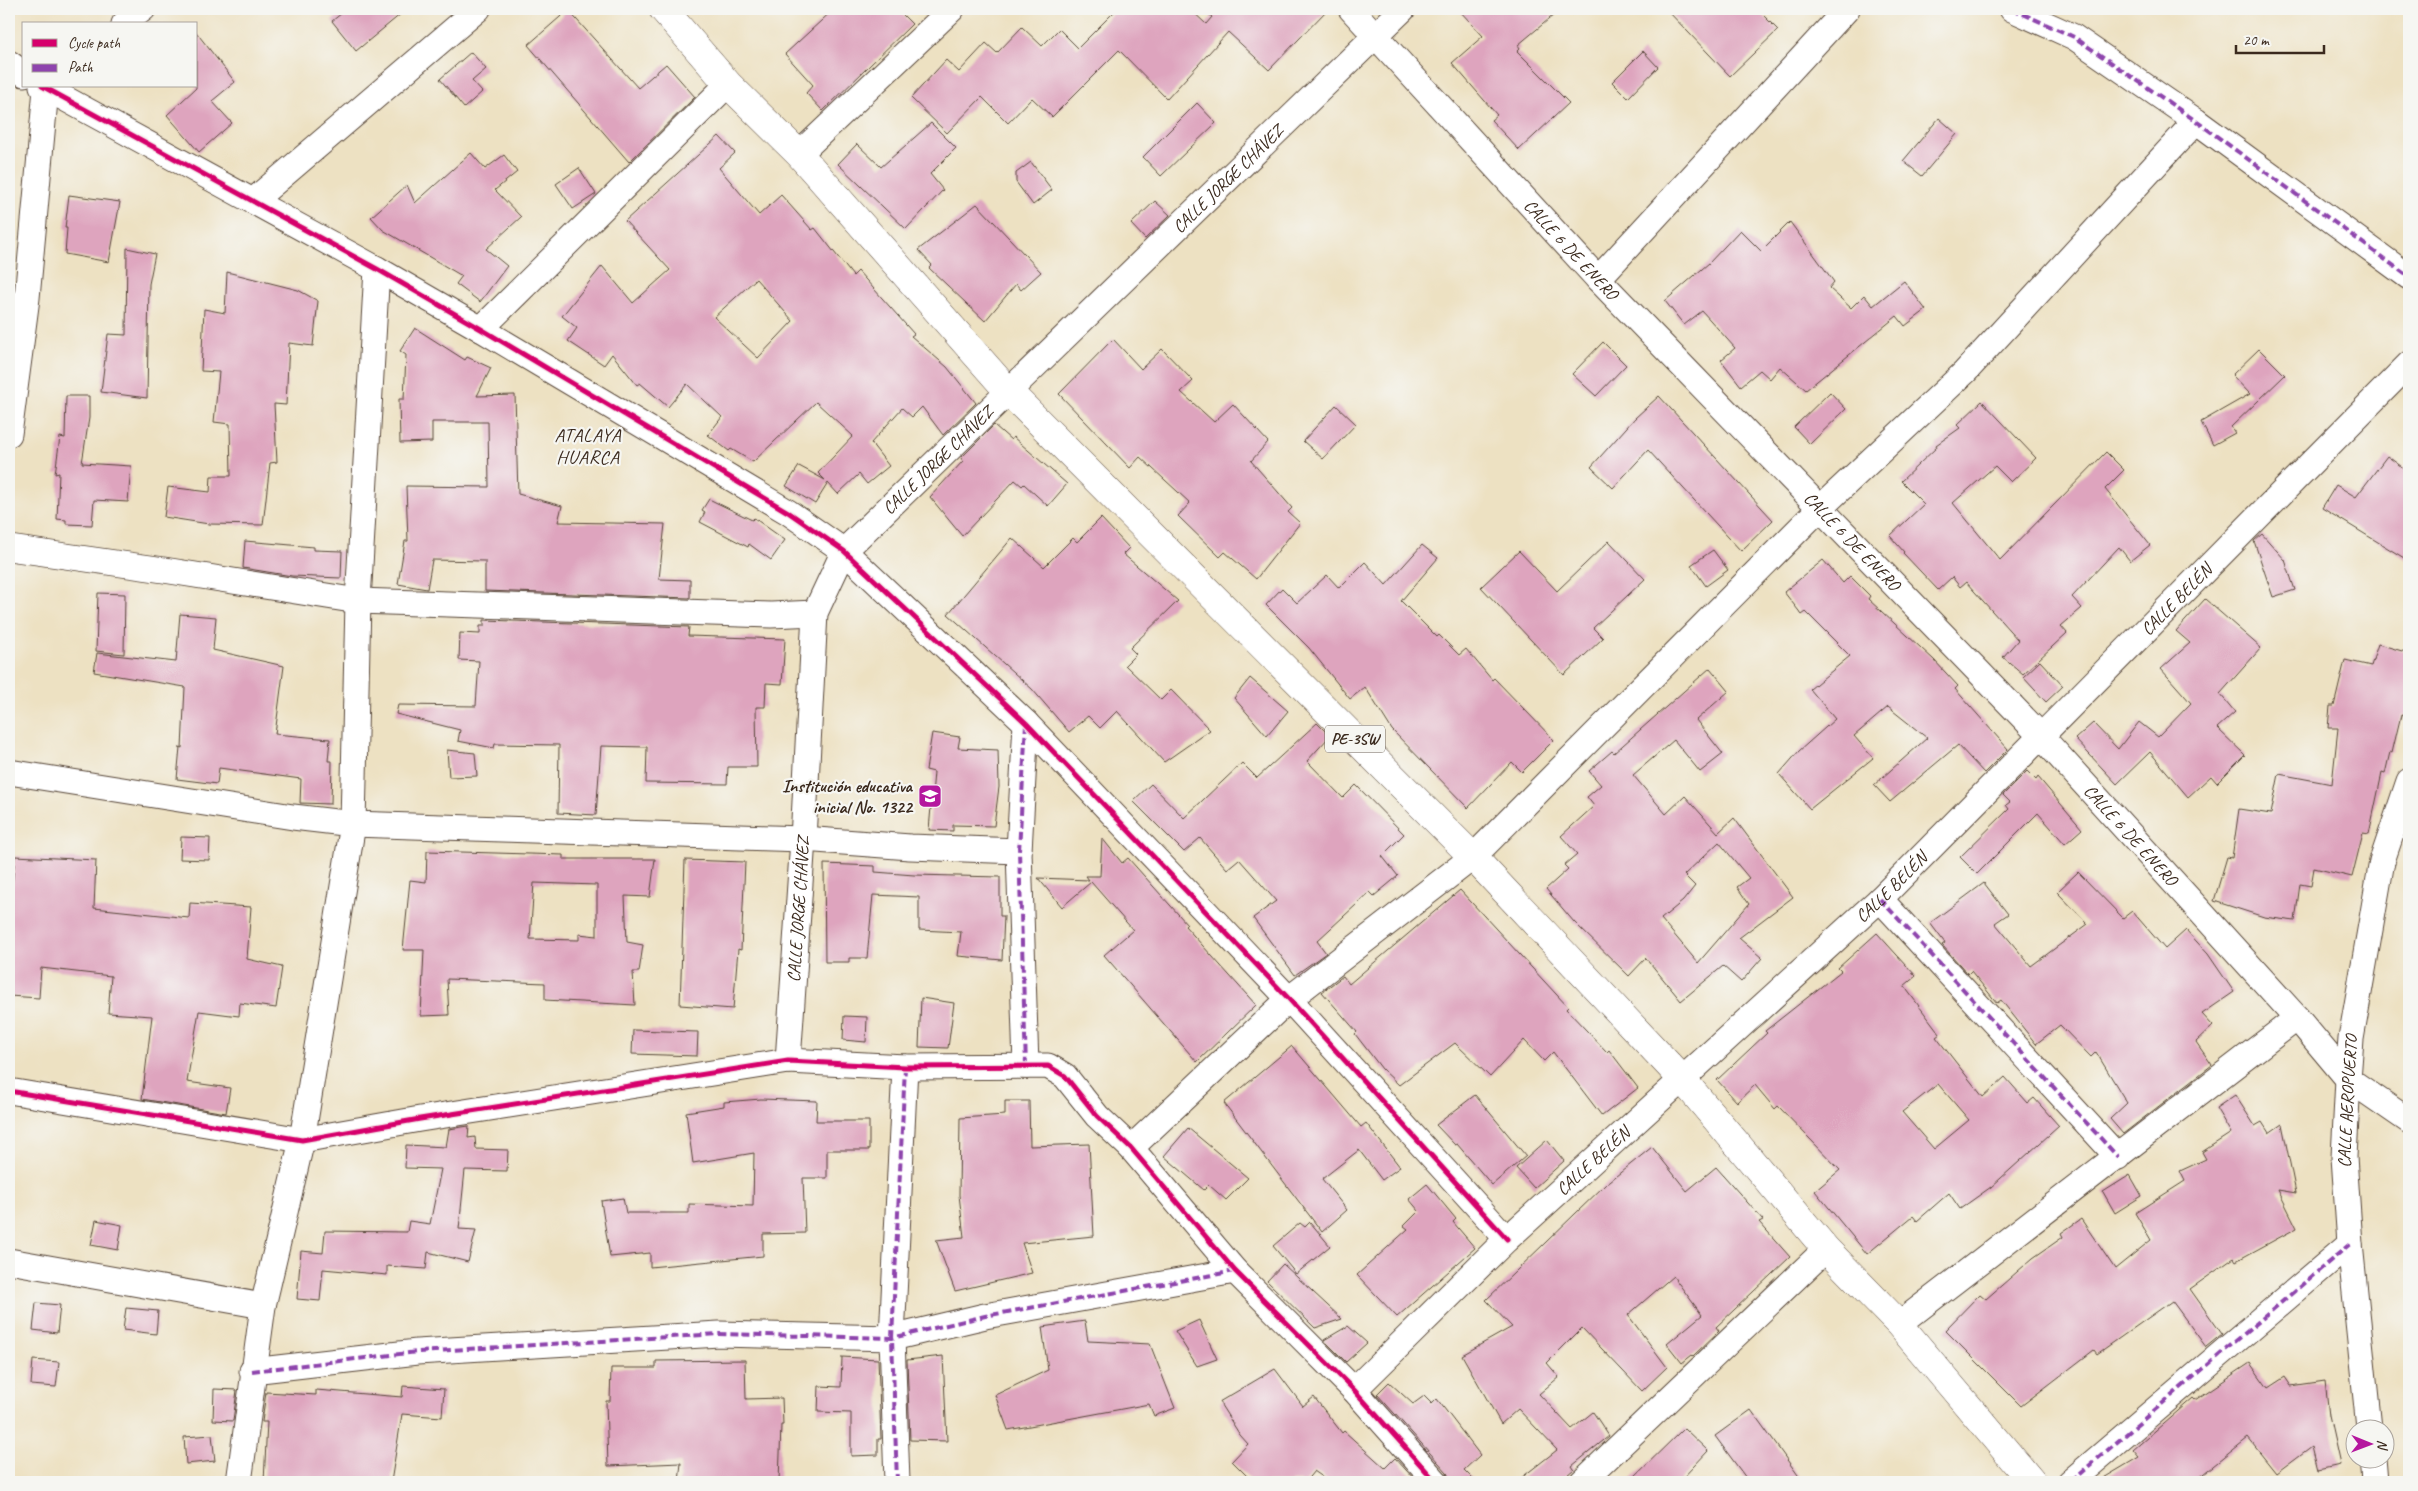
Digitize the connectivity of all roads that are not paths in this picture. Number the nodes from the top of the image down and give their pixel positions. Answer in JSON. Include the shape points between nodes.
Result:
{"nodes":[{"id":1,"x":143,"y":9,"type":"edge"},
{"id":2,"x":478,"y":9,"type":"edge"},
{"id":3,"x":663,"y":9,"type":"edge"},
{"id":4,"x":952,"y":9,"type":"edge"},
{"id":5,"x":1351,"y":9,"type":"edge"},
{"id":6,"x":1403,"y":9,"type":"edge"},
{"id":7,"x":1847,"y":9,"type":"edge"},
{"id":8,"x":2012,"y":9,"type":"edge"},
{"id":9,"x":127,"y":22,"type":"edge"},
{"id":10,"x":1375,"y":35,"type":"junction"},
{"id":11,"x":9,"y":63,"type":"edge"},
{"id":12,"x":22,"y":73,"type":"edge"},
{"id":13,"x":728,"y":84,"type":"junction"},
{"id":14,"x":46,"y":88,"type":"edge"},
{"id":15,"x":48,"y":88,"type":"edge"},
{"id":16,"x":2196,"y":121,"type":"junction"},
{"id":17,"x":799,"y":154,"type":"junction"},
{"id":18,"x":253,"y":201,"type":"junction"},
{"id":19,"x":377,"y":269,"type":"junction"},
{"id":20,"x":2409,"y":277,"type":"edge"},
{"id":21,"x":1598,"y":279,"type":"junction"},
{"id":22,"x":482,"y":330,"type":"junction"},
{"id":23,"x":2409,"y":364,"type":"edge"},
{"id":24,"x":12,"y":382,"type":"edge"},
{"id":25,"x":1008,"y":391,"type":"junction"},
{"id":26,"x":9,"y":434,"type":"edge"},
{"id":27,"x":1819,"y":509,"type":"junction"},
{"id":28,"x":9,"y":548,"type":"edge"},
{"id":29,"x":844,"y":552,"type":"junction"},
{"id":30,"x":358,"y":601,"type":"junction"},
{"id":31,"x":815,"y":612,"type":"junction"},
{"id":32,"x":1026,"y":723,"type":"junction"},
{"id":33,"x":2040,"y":735,"type":"junction"},
{"id":34,"x":9,"y":772,"type":"edge"},
{"id":35,"x":2409,"y":781,"type":"edge"},
{"id":36,"x":352,"y":824,"type":"junction"},
{"id":37,"x":803,"y":839,"type":"junction"},
{"id":38,"x":1019,"y":851,"type":"junction"},
{"id":39,"x":1473,"y":857,"type":"junction"},
{"id":40,"x":1880,"y":899,"type":"junction"},
{"id":41,"x":1289,"y":1000,"type":"junction"},
{"id":42,"x":2296,"y":1018,"type":"junction"},
{"id":43,"x":788,"y":1061,"type":"junction"},
{"id":44,"x":1026,"y":1066,"type":"junction"},
{"id":45,"x":904,"y":1067,"type":"junction"},
{"id":46,"x":1682,"y":1079,"type":"junction"},
{"id":47,"x":2348,"y":1079,"type":"junction"},
{"id":48,"x":9,"y":1091,"type":"edge"},
{"id":49,"x":2409,"y":1121,"type":"edge"},
{"id":50,"x":302,"y":1140,"type":"junction"},
{"id":51,"x":1131,"y":1148,"type":"junction"},
{"id":52,"x":2118,"y":1157,"type":"junction"},
{"id":53,"x":1507,"y":1239,"type":"junction"},
{"id":54,"x":2350,"y":1244,"type":"junction"},
{"id":55,"x":1826,"y":1249,"type":"junction"},
{"id":56,"x":9,"y":1261,"type":"edge"},
{"id":57,"x":1235,"y":1271,"type":"junction"},
{"id":58,"x":263,"y":1306,"type":"junction"},
{"id":59,"x":1899,"y":1324,"type":"junction"},
{"id":60,"x":892,"y":1338,"type":"junction"},
{"id":61,"x":252,"y":1371,"type":"junction"},
{"id":62,"x":1354,"y":1390,"type":"junction"},
{"id":63,"x":2368,"y":1418,"type":"edge"},
{"id":64,"x":2373,"y":1468,"type":"edge"},
{"id":65,"x":239,"y":1482,"type":"edge"},
{"id":66,"x":897,"y":1482,"type":"edge"},
{"id":67,"x":1436,"y":1482,"type":"edge"},
{"id":68,"x":1582,"y":1482,"type":"edge"},
{"id":69,"x":2032,"y":1482,"type":"edge"},
{"id":70,"x":2070,"y":1482,"type":"edge"},
{"id":71,"x":2375,"y":1482,"type":"edge"}],
"edges":[{"from":1,"to":9,"type":"street"},
{"from":2,"to":18,"type":"street"},
{"from":3,"to":13,"type":"main road","number":"PE-3SW"},
{"from":4,"to":17,"type":"street"},
{"from":5,"to":10,"type":"street","name":"CALLE 6 DE ENERO"},
{"from":6,"to":10,"type":"street","name":"CALLE JORGE CHÁVEZ"},
{"from":7,"to":21,"type":"street"},
{"from":8,"to":16,"type":"street","via":[[2074,37]]},
{"from":10,"to":21,"type":"street","name":"CALLE 6 DE ENERO"},
{"from":10,"to":25,"type":"street","name":"CALLE JORGE CHÁVEZ"},
{"from":11,"to":12,"type":"street"},
{"from":13,"to":17,"type":"main road","number":"PE-3SW"},
{"from":13,"to":22,"type":"street"},
{"from":14,"to":24,"type":"street","via":[[27,298]]},
{"from":15,"to":18,"type":"street"},
{"from":16,"to":20,"type":"street"},
{"from":16,"to":27,"type":"street","via":[[1965,372]]},
{"from":17,"to":25,"type":"main road","number":"PE-3SW"},
{"from":18,"to":19,"type":"street"},
{"from":19,"to":22,"type":"street"},
{"from":19,"to":30,"type":"street"},
{"from":21,"to":27,"type":"street","name":"CALLE 6 DE ENERO"},
{"from":22,"to":29,"type":"street","via":[[788,512]]},
{"from":23,"to":33,"type":"street","name":"CALLE BELÉN"},
{"from":24,"to":26,"type":"street"},
{"from":25,"to":29,"type":"street","name":"CALLE JORGE CHÁVEZ"},
{"from":25,"to":39,"type":"main road","number":"PE-3SW"},
{"from":27,"to":33,"type":"street","name":"CALLE 6 DE ENERO"},
{"from":27,"to":39,"type":"street"},
{"from":28,"to":30,"type":"street"},
{"from":29,"to":31,"type":"street","name":"CALLE JORGE CHÁVEZ"},
{"from":29,"to":32,"type":"street"},
{"from":30,"to":31,"type":"street","via":[[771,615]]},
{"from":30,"to":36,"type":"street"},
{"from":31,"to":37,"type":"street","name":"CALLE JORGE CHÁVEZ"},
{"from":32,"to":38,"type":"street"},
{"from":32,"to":41,"type":"street"},
{"from":33,"to":40,"type":"street","name":"CALLE BELÉN"},
{"from":33,"to":42,"type":"street","name":"CALLE 6 DE ENERO"},
{"from":34,"to":36,"type":"street"},
{"from":35,"to":47,"type":"street","name":"CALLE AEROPUERTO","via":[[2382,861],[2351,1039]]},
{"from":36,"to":37,"type":"street"},
{"from":36,"to":50,"type":"street"},
{"from":37,"to":38,"type":"street"},
{"from":37,"to":43,"type":"street","name":"CALLE JORGE CHÁVEZ"},
{"from":38,"to":44,"type":"street"},
{"from":39,"to":41,"type":"street"},
{"from":39,"to":46,"type":"main road","number":"PE-3SW"},
{"from":40,"to":46,"type":"street","name":"CALLE BELÉN"},
{"from":40,"to":52,"type":"street"},
{"from":41,"to":51,"type":"street"},
{"from":41,"to":53,"type":"street"},
{"from":42,"to":47,"type":"street","name":"CALLE 6 DE ENERO"},
{"from":42,"to":52,"type":"street"},
{"from":43,"to":45,"type":"street"},
{"from":43,"to":50,"type":"street"},
{"from":44,"to":45,"type":"street"},
{"from":44,"to":51,"type":"street","via":[[1048,1066],[1065,1076],[1097,1116]]},
{"from":45,"to":60,"type":"street"},
{"from":46,"to":53,"type":"street","name":"CALLE BELÉN"},
{"from":46,"to":55,"type":"main road","number":"PE-3SW"},
{"from":47,"to":49,"type":"street","name":"CALLE 6 DE ENERO"},
{"from":47,"to":54,"type":"street","name":"CALLE AEROPUERTO","via":[[2344,1157]]},
{"from":48,"to":50,"type":"street"},
{"from":50,"to":58,"type":"street"},
{"from":51,"to":57,"type":"street"},
{"from":52,"to":59,"type":"street"},
{"from":53,"to":62,"type":"street","name":"CALLE BELÉN"},
{"from":54,"to":63,"type":"street","name":"CALLE AEROPUERTO"},
{"from":54,"to":70,"type":"street"},
{"from":55,"to":59,"type":"main road","number":"PE-3SW"},
{"from":55,"to":68,"type":"street"},
{"from":56,"to":58,"type":"street"},
{"from":57,"to":60,"type":"street","via":[[986,1316]]},
{"from":57,"to":62,"type":"street"},
{"from":58,"to":61,"type":"street"},
{"from":59,"to":69,"type":"main road","number":"PE-3SW"},
{"from":60,"to":61,"type":"street","via":[[719,1334],[417,1352]]},
{"from":60,"to":66,"type":"street"},
{"from":61,"to":65,"type":"street"},
{"from":62,"to":67,"type":"street"},
{"from":64,"to":71,"type":"street"}]}
